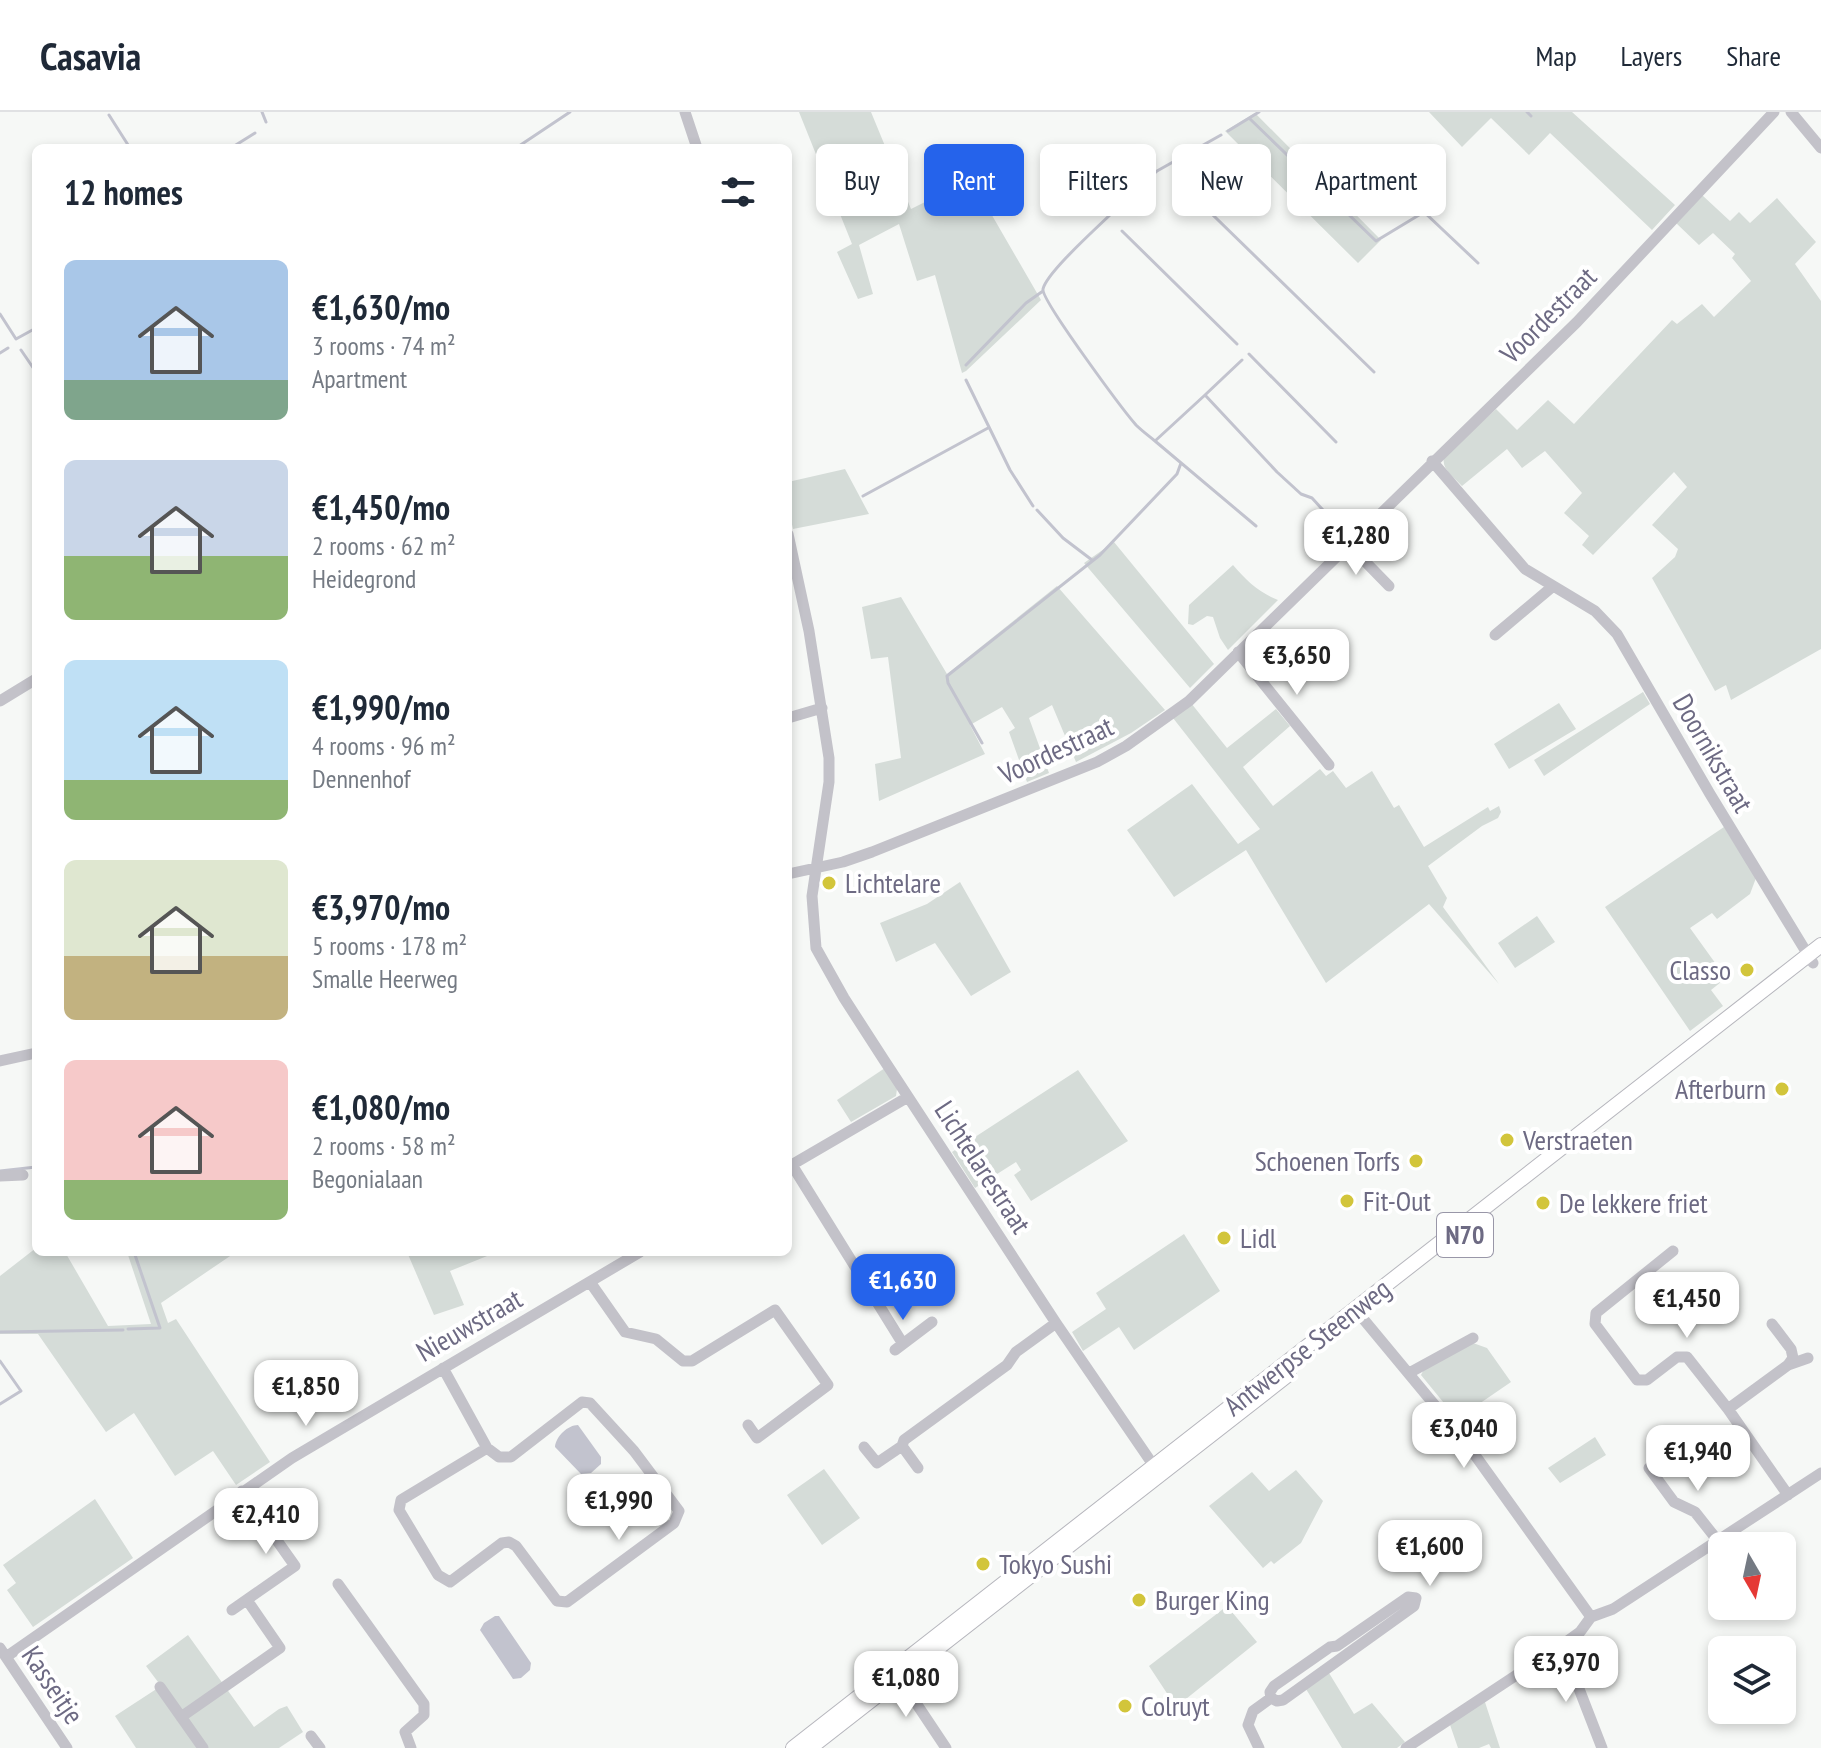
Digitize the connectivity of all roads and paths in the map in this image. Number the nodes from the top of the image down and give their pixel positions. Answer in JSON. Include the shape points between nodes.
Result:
{"nodes":[{"id":1,"x":685,"y":112,"type":"edge"},
{"id":2,"x":1774,"y":112,"type":"edge"},
{"id":3,"x":1791,"y":112,"type":"edge"},
{"id":4,"x":696,"y":144,"type":"edge"},
{"id":5,"x":1821,"y":148,"type":"edge"},
{"id":6,"x":1432,"y":461,"type":"junction"},
{"id":7,"x":1348,"y":544,"type":"junction"},
{"id":8,"x":792,"y":570,"type":"edge"},
{"id":9,"x":1389,"y":586,"type":"dead end"},
{"id":10,"x":1552,"y":587,"type":"junction"},
{"id":11,"x":1495,"y":635,"type":"dead end"},
{"id":12,"x":1238,"y":652,"type":"junction"},
{"id":13,"x":32,"y":681,"type":"edge"},
{"id":14,"x":0,"y":701,"type":"edge"},
{"id":15,"x":822,"y":708,"type":"junction"},
{"id":16,"x":792,"y":717,"type":"edge"},
{"id":17,"x":1329,"y":765,"type":"dead end"},
{"id":18,"x":815,"y":868,"type":"junction"},
{"id":19,"x":792,"y":873,"type":"edge"},
{"id":20,"x":1821,"y":945,"type":"edge"},
{"id":21,"x":1814,"y":958,"type":"edge"},
{"id":22,"x":32,"y":1054,"type":"edge"},
{"id":23,"x":0,"y":1061,"type":"edge"},
{"id":24,"x":908,"y":1097,"type":"junction"},
{"id":25,"x":792,"y":1165,"type":"edge"},
{"id":26,"x":792,"y":1169,"type":"edge"},
{"id":27,"x":23,"y":1175,"type":"dead end"},
{"id":28,"x":0,"y":1176,"type":"edge"},
{"id":29,"x":1673,"y":1251,"type":"dead end"},
{"id":30,"x":633,"y":1256,"type":"edge"},
{"id":31,"x":590,"y":1282,"type":"junction"},
{"id":32,"x":1358,"y":1313,"type":"junction"},
{"id":33,"x":932,"y":1322,"type":"dead end"},
{"id":34,"x":1056,"y":1323,"type":"junction"},
{"id":35,"x":1772,"y":1324,"type":"dead end"},
{"id":36,"x":1473,"y":1338,"type":"dead end"},
{"id":37,"x":1808,"y":1358,"type":"dead end"},
{"id":38,"x":1788,"y":1365,"type":"junction"},
{"id":39,"x":443,"y":1368,"type":"junction"},
{"id":40,"x":1409,"y":1373,"type":"junction"},
{"id":41,"x":1728,"y":1409,"type":"junction"},
{"id":42,"x":748,"y":1425,"type":"dead end"},
{"id":43,"x":902,"y":1446,"type":"junction"},
{"id":44,"x":864,"y":1447,"type":"dead end"},
{"id":45,"x":487,"y":1448,"type":"junction"},
{"id":46,"x":918,"y":1468,"type":"dead end"},
{"id":47,"x":1649,"y":1468,"type":"dead end"},
{"id":48,"x":1158,"y":1471,"type":"junction"},
{"id":49,"x":1821,"y":1473,"type":"edge"},
{"id":50,"x":242,"y":1491,"type":"junction"},
{"id":51,"x":1788,"y":1495,"type":"junction"},
{"id":52,"x":1711,"y":1532,"type":"edge"},
{"id":53,"x":1732,"y":1532,"type":"edge"},
{"id":54,"x":1708,"y":1547,"type":"edge"},
{"id":55,"x":338,"y":1584,"type":"dead end"},
{"id":56,"x":247,"y":1600,"type":"junction"},
{"id":57,"x":232,"y":1610,"type":"dead end"},
{"id":58,"x":1591,"y":1617,"type":"junction"},
{"id":59,"x":1562,"y":1645,"type":"junction"},
{"id":60,"x":1340,"y":1651,"type":"junction"},
{"id":61,"x":3,"y":1652,"type":"edge"},
{"id":62,"x":896,"y":1674,"type":"junction"},
{"id":63,"x":160,"y":1687,"type":"dead end"},
{"id":64,"x":181,"y":1717,"type":"junction"},
{"id":65,"x":311,"y":1736,"type":"dead end"},
{"id":66,"x":820,"y":1741,"type":"edge"},
{"id":67,"x":67,"y":1748,"type":"edge"},
{"id":68,"x":203,"y":1748,"type":"edge"},
{"id":69,"x":320,"y":1748,"type":"edge"},
{"id":70,"x":411,"y":1748,"type":"edge"},
{"id":71,"x":793,"y":1748,"type":"edge"},
{"id":72,"x":946,"y":1748,"type":"edge"},
{"id":73,"x":1259,"y":1748,"type":"edge"},
{"id":74,"x":1406,"y":1748,"type":"edge"},
{"id":75,"x":1602,"y":1748,"type":"edge"}],
"edges":[{"from":1,"to":4,"type":"street"},
{"from":2,"to":6,"type":"street","name":"Voordestraat","via":[[1577,322]]},
{"from":3,"to":5,"type":"street"},
{"from":6,"to":7,"type":"street","name":"Voordestraat"},
{"from":6,"to":10,"type":"street","name":"Doornikstraat","via":[[1525,569]]},
{"from":7,"to":9,"type":"street"},
{"from":7,"to":12,"type":"street","name":"Voordestraat"},
{"from":8,"to":15,"type":"street","name":"Lichtelarestraat"},
{"from":10,"to":11,"type":"street"},
{"from":10,"to":21,"type":"street","name":"Doornikstraat","via":[[1595,611],[1617,634]]},
{"from":12,"to":17,"type":"street"},
{"from":12,"to":18,"type":"street","name":"Voordestraat","via":[[1189,701],[1097,762],[872,852]]},
{"from":13,"to":14,"type":"street"},
{"from":15,"to":16,"type":"street"},
{"from":15,"to":18,"type":"street","name":"Lichtelarestraat","via":[[830,770]]},
{"from":18,"to":19,"type":"street"},
{"from":18,"to":24,"type":"street","name":"Lichtelarestraat","via":[[816,948]]},
{"from":20,"to":21,"type":"main road","name":"Antwerpse Steenweg","number":"N70"},
{"from":21,"to":32,"type":"main road","name":"Antwerpse Steenweg","number":"N70"},
{"from":22,"to":23,"type":"street"},
{"from":24,"to":25,"type":"street"},
{"from":24,"to":34,"type":"street","name":"Lichtelarestraat"},
{"from":26,"to":33,"type":"street","via":[[899,1347]]},
{"from":27,"to":28,"type":"street"},
{"from":29,"to":41,"type":"street","via":[[1596,1313],[1595,1324],[1637,1380],[1647,1380],[1677,1357],[1687,1357]]},
{"from":30,"to":31,"type":"street","name":"Nieuwstraat"},
{"from":31,"to":39,"type":"street","name":"Nieuwstraat"},
{"from":31,"to":42,"type":"street","via":[[625,1332],[656,1339],[683,1361],[692,1361],[775,1310],[828,1385],[757,1438]]},
{"from":32,"to":40,"type":"street"},
{"from":32,"to":48,"type":"main road","name":"Antwerpse Steenweg","number":"N70"},
{"from":34,"to":43,"type":"street"},
{"from":34,"to":48,"type":"street","name":"Lichtelarestraat"},
{"from":35,"to":38,"type":"street","via":[[1791,1349]]},
{"from":36,"to":40,"type":"street"},
{"from":37,"to":38,"type":"street"},
{"from":38,"to":41,"type":"street"},
{"from":39,"to":45,"type":"street"},
{"from":39,"to":50,"type":"street","name":"Nieuwstraat"},
{"from":40,"to":58,"type":"street","via":[[1467,1444]]},
{"from":41,"to":51,"type":"street"},
{"from":43,"to":44,"type":"street","via":[[877,1463]]},
{"from":43,"to":46,"type":"street"},
{"from":45,"to":45,"type":"street","via":[[499,1457],[511,1457],[582,1402],[590,1403],[679,1511],[674,1523],[567,1602],[557,1601],[509,1542],[450,1588],[399,1510],[401,1500]]},
{"from":47,"to":52,"type":"street","via":[[1674,1502],[1695,1512]]},
{"from":48,"to":62,"type":"main road","name":"Antwerpse Steenweg","number":"N70"},
{"from":49,"to":51,"type":"street"},
{"from":50,"to":56,"type":"street","via":[[295,1566]]},
{"from":50,"to":61,"type":"street","name":"Nieuwstraat"},
{"from":51,"to":53,"type":"street"},
{"from":54,"to":58,"type":"street","via":[[1603,1615]]},
{"from":55,"to":70,"type":"street","via":[[424,1704],[424,1715],[405,1732]]},
{"from":56,"to":57,"type":"street"},
{"from":56,"to":64,"type":"street","via":[[280,1648]]},
{"from":58,"to":59,"type":"street"},
{"from":59,"to":74,"type":"street"},
{"from":59,"to":75,"type":"street"},
{"from":60,"to":60,"type":"street","via":[[1414,1606],[1416,1598],[1408,1597]]},
{"from":60,"to":73,"type":"street","via":[[1340,1661],[1283,1700],[1271,1698],[1253,1711],[1250,1734]]},
{"from":61,"to":67,"type":"street","name":"Kasseitje"},
{"from":62,"to":66,"type":"main road","name":"Antwerpse Steenweg","number":"N70"},
{"from":62,"to":72,"type":"street"},
{"from":63,"to":64,"type":"street"},
{"from":64,"to":68,"type":"street"},
{"from":65,"to":69,"type":"street"},
{"from":66,"to":71,"type":"main road","name":"Antwerpse Steenweg","number":"N70"}]}
